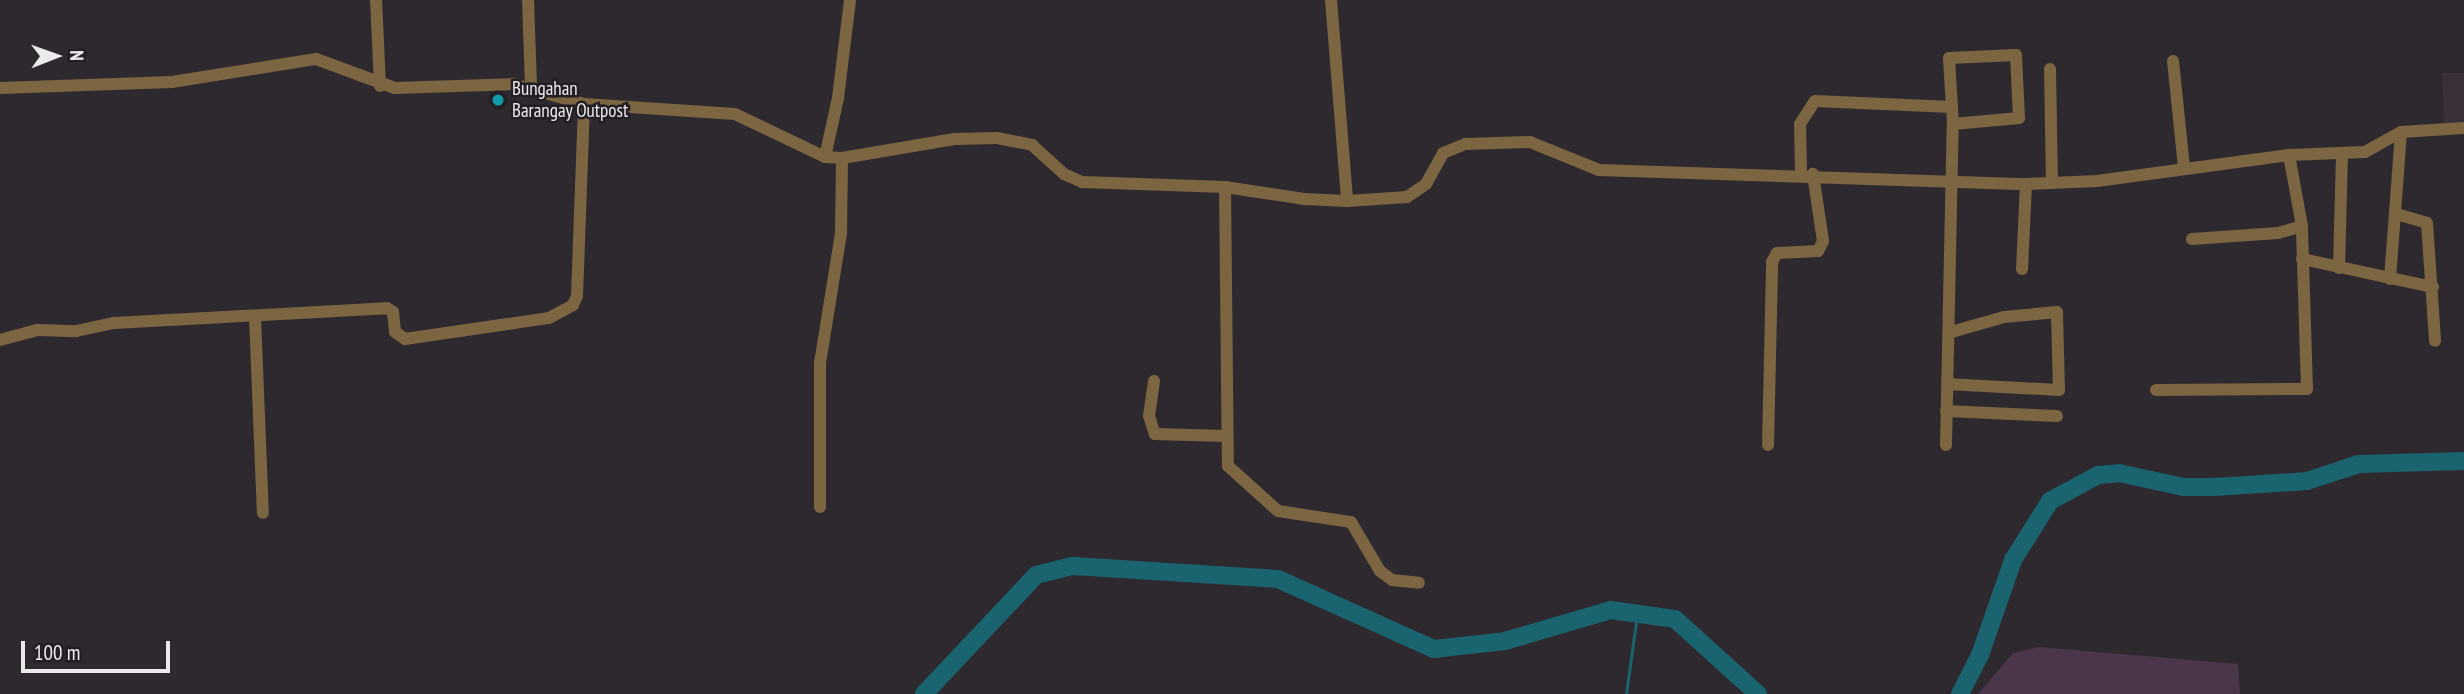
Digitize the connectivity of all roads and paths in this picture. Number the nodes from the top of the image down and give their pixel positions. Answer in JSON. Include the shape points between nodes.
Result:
{"nodes":[{"id":1,"x":376,"y":0,"type":"edge"},
{"id":2,"x":528,"y":0,"type":"edge"},
{"id":3,"x":850,"y":0,"type":"edge"},
{"id":4,"x":1331,"y":0,"type":"edge"},
{"id":5,"x":2173,"y":61,"type":"dead end"},
{"id":6,"x":2050,"y":69,"type":"dead end"},
{"id":7,"x":380,"y":86,"type":"junction"},
{"id":8,"x":0,"y":88,"type":"edge"},
{"id":9,"x":531,"y":88,"type":"junction"},
{"id":10,"x":584,"y":104,"type":"junction"},
{"id":11,"x":1952,"y":107,"type":"junction"},
{"id":12,"x":1953,"y":124,"type":"junction"},
{"id":13,"x":2464,"y":128,"type":"edge"},
{"id":14,"x":2401,"y":132,"type":"junction"},
{"id":15,"x":2342,"y":154,"type":"junction"},
{"id":16,"x":2289,"y":155,"type":"junction"},
{"id":17,"x":825,"y":157,"type":"junction"},
{"id":18,"x":842,"y":158,"type":"junction"},
{"id":19,"x":2184,"y":167,"type":"junction"},
{"id":20,"x":1807,"y":174,"type":"junction"},
{"id":21,"x":1950,"y":182,"type":"junction"},
{"id":22,"x":2052,"y":183,"type":"junction"},
{"id":23,"x":2026,"y":184,"type":"junction"},
{"id":24,"x":1225,"y":187,"type":"junction"},
{"id":25,"x":1347,"y":201,"type":"junction"},
{"id":26,"x":2396,"y":214,"type":"junction"},
{"id":27,"x":2302,"y":226,"type":"junction"},
{"id":28,"x":2192,"y":239,"type":"dead end"},
{"id":29,"x":2302,"y":259,"type":"junction"},
{"id":30,"x":2339,"y":268,"type":"junction"},
{"id":31,"x":2022,"y":269,"type":"dead end"},
{"id":32,"x":2390,"y":279,"type":"junction"},
{"id":33,"x":2433,"y":287,"type":"junction"},
{"id":34,"x":255,"y":317,"type":"junction"},
{"id":35,"x":1948,"y":333,"type":"junction"},
{"id":36,"x":0,"y":340,"type":"edge"},
{"id":37,"x":2435,"y":341,"type":"dead end"},
{"id":38,"x":1154,"y":380,"type":"dead end"},
{"id":39,"x":1947,"y":384,"type":"junction"},
{"id":40,"x":2156,"y":390,"type":"dead end"},
{"id":41,"x":1946,"y":411,"type":"junction"},
{"id":42,"x":2057,"y":416,"type":"dead end"},
{"id":43,"x":1226,"y":436,"type":"junction"},
{"id":44,"x":1768,"y":445,"type":"dead end"},
{"id":45,"x":1946,"y":445,"type":"dead end"},
{"id":46,"x":820,"y":507,"type":"dead end"},
{"id":47,"x":263,"y":513,"type":"dead end"},
{"id":48,"x":1419,"y":583,"type":"dead end"}],
"edges":[{"from":1,"to":7,"type":"street"},
{"from":2,"to":9,"type":"street"},
{"from":3,"to":17,"type":"street","via":[[838,98]]},
{"from":4,"to":25,"type":"street"},
{"from":5,"to":19,"type":"street"},
{"from":6,"to":22,"type":"street"},
{"from":7,"to":8,"type":"street","via":[[340,65],[306,59],[172,82]]},
{"from":7,"to":9,"type":"street","via":[[513,84]]},
{"from":9,"to":10,"type":"street"},
{"from":10,"to":17,"type":"street","via":[[735,114]]},
{"from":10,"to":34,"type":"street","via":[[577,296],[563,312],[533,322],[405,339],[395,332],[393,312],[387,308]]},
{"from":11,"to":12,"type":"street"},
{"from":11,"to":12,"type":"street","via":[[1950,58],[2018,57],[2019,118]]},
{"from":11,"to":20,"type":"street","via":[[1815,101],[1800,124]]},
{"from":12,"to":21,"type":"street"},
{"from":13,"to":14,"type":"street"},
{"from":14,"to":15,"type":"street","via":[[2365,152]]},
{"from":14,"to":26,"type":"street"},
{"from":15,"to":16,"type":"street"},
{"from":15,"to":30,"type":"street"},
{"from":16,"to":19,"type":"street"},
{"from":16,"to":27,"type":"street"},
{"from":17,"to":18,"type":"street"},
{"from":18,"to":24,"type":"street","via":[[954,139],[998,138],[1032,145],[1064,174],[1082,182]]},
{"from":18,"to":46,"type":"street","via":[[841,233],[820,363]]},
{"from":19,"to":22,"type":"street"},
{"from":20,"to":21,"type":"street"},
{"from":20,"to":25,"type":"street","via":[[1599,170],[1530,142],[1465,144],[1443,153],[1426,184],[1407,197]]},
{"from":20,"to":44,"type":"street","via":[[1823,241],[1818,251],[1777,253],[1772,262]]},
{"from":21,"to":23,"type":"street"},
{"from":21,"to":35,"type":"street"},
{"from":22,"to":23,"type":"street"},
{"from":23,"to":31,"type":"street"},
{"from":24,"to":25,"type":"street","via":[[1304,200]]},
{"from":24,"to":43,"type":"street"},
{"from":26,"to":32,"type":"street"},
{"from":26,"to":33,"type":"street","via":[[2427,223]]},
{"from":27,"to":28,"type":"street","via":[[2278,233]]},
{"from":27,"to":29,"type":"street"},
{"from":29,"to":30,"type":"street"},
{"from":29,"to":40,"type":"street","via":[[2307,388]]},
{"from":30,"to":32,"type":"street"},
{"from":32,"to":33,"type":"street"},
{"from":33,"to":37,"type":"street"},
{"from":34,"to":36,"type":"street","via":[[114,323],[76,331],[38,330]]},
{"from":34,"to":47,"type":"street"},
{"from":35,"to":39,"type":"street"},
{"from":35,"to":39,"type":"street","via":[[2004,317],[2057,312],[2059,390]]},
{"from":38,"to":43,"type":"street","via":[[1149,416],[1155,434]]},
{"from":39,"to":41,"type":"street"},
{"from":41,"to":42,"type":"street"},
{"from":41,"to":45,"type":"street"},
{"from":43,"to":48,"type":"street","via":[[1228,466],[1278,511],[1351,522],[1380,571],[1392,580]]}]}
